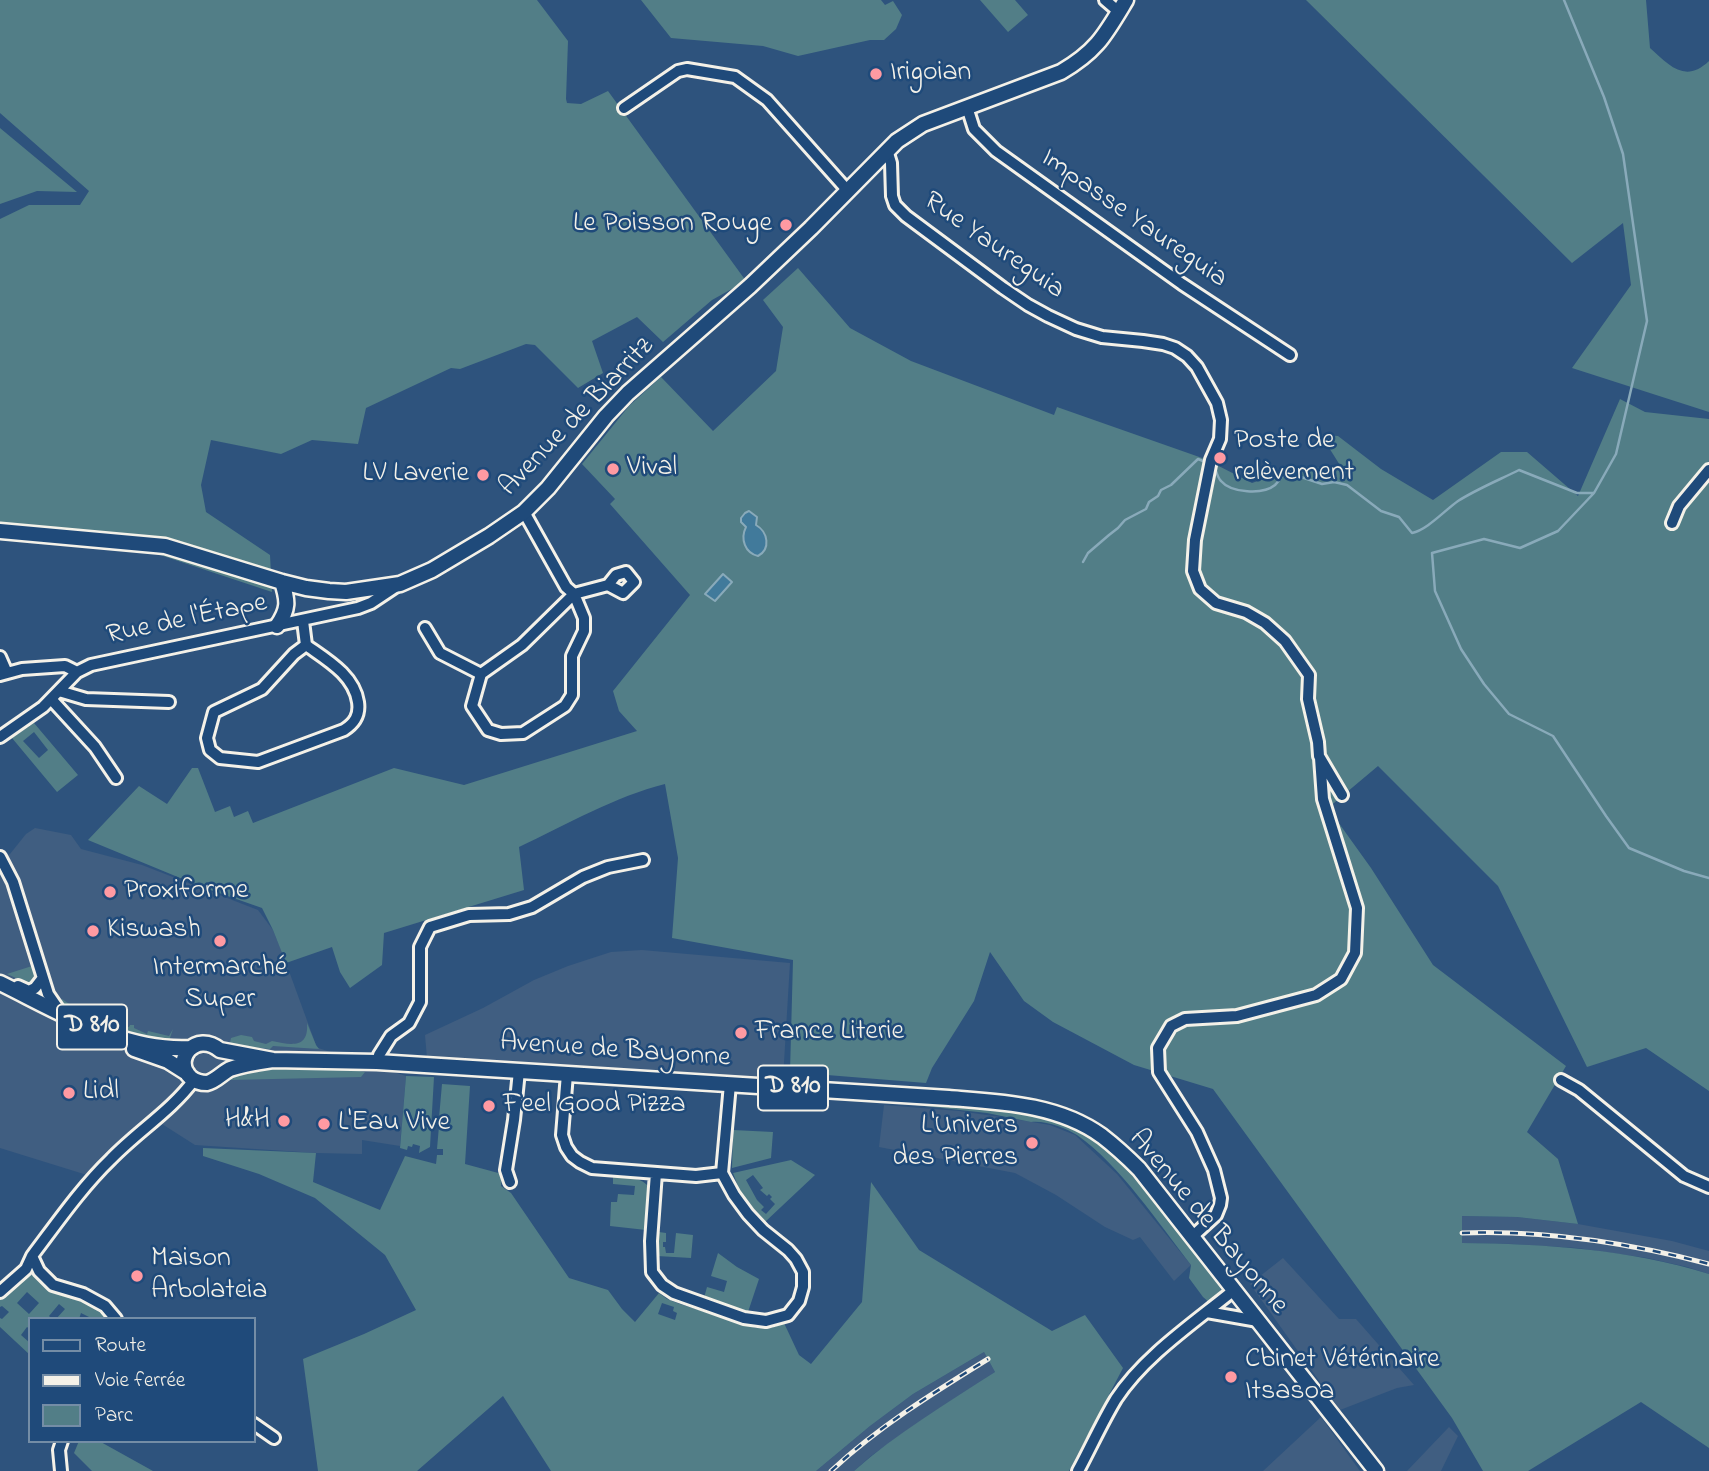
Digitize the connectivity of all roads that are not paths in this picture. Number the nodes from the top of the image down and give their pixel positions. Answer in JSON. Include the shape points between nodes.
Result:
{"nodes":[{"id":1,"x":1105,"y":0,"type":"edge"},
{"id":2,"x":1122,"y":6,"type":"edge"},
{"id":3,"x":967,"y":107,"type":"junction"},
{"id":4,"x":624,"y":108,"type":"dead end"},
{"id":5,"x":887,"y":150,"type":"junction"},
{"id":6,"x":848,"y":191,"type":"junction"},
{"id":7,"x":1290,"y":355,"type":"dead end"},
{"id":8,"x":1709,"y":470,"type":"edge"},
{"id":9,"x":524,"y":512,"type":"junction"},
{"id":10,"x":1672,"y":523,"type":"dead end"},
{"id":11,"x":0,"y":531,"type":"edge"},
{"id":12,"x":282,"y":582,"type":"junction"},
{"id":13,"x":400,"y":583,"type":"junction"},
{"id":14,"x":608,"y":585,"type":"dead end"},
{"id":15,"x":574,"y":594,"type":"junction"},
{"id":16,"x":303,"y":621,"type":"junction"},
{"id":17,"x":277,"y":626,"type":"junction"},
{"id":18,"x":425,"y":628,"type":"dead end"},
{"id":19,"x":306,"y":645,"type":"junction"},
{"id":20,"x":0,"y":657,"type":"edge"},
{"id":21,"x":77,"y":672,"type":"junction"},
{"id":22,"x":4,"y":674,"type":"edge"},
{"id":23,"x":481,"y":674,"type":"junction"},
{"id":24,"x":55,"y":695,"type":"junction"},
{"id":25,"x":169,"y":702,"type":"dead end"},
{"id":26,"x":0,"y":737,"type":"edge"},
{"id":27,"x":1319,"y":756,"type":"junction"},
{"id":28,"x":116,"y":778,"type":"dead end"},
{"id":29,"x":1342,"y":795,"type":"dead end"},
{"id":30,"x":0,"y":857,"type":"edge"},
{"id":31,"x":643,"y":860,"type":"dead end"},
{"id":32,"x":0,"y":977,"type":"edge"},
{"id":33,"x":42,"y":979,"type":"junction"},
{"id":34,"x":0,"y":982,"type":"edge"},
{"id":35,"x":0,"y":990,"type":"edge"},
{"id":36,"x":46,"y":999,"type":"junction"},
{"id":37,"x":191,"y":1048,"type":"junction"},
{"id":38,"x":220,"y":1049,"type":"junction"},
{"id":39,"x":273,"y":1060,"type":"junction"},
{"id":40,"x":377,"y":1062,"type":"junction"},
{"id":41,"x":519,"y":1070,"type":"junction"},
{"id":42,"x":221,"y":1074,"type":"junction"},
{"id":43,"x":567,"y":1074,"type":"junction"},
{"id":44,"x":191,"y":1076,"type":"junction"},
{"id":45,"x":1561,"y":1080,"type":"dead end"},
{"id":46,"x":730,"y":1084,"type":"junction"},
{"id":47,"x":656,"y":1172,"type":"junction"},
{"id":48,"x":722,"y":1173,"type":"junction"},
{"id":49,"x":510,"y":1182,"type":"dead end"},
{"id":50,"x":1709,"y":1187,"type":"edge"},
{"id":51,"x":1193,"y":1236,"type":"junction"},
{"id":52,"x":32,"y":1256,"type":"junction"},
{"id":53,"x":1234,"y":1290,"type":"junction"},
{"id":54,"x":0,"y":1292,"type":"edge"},
{"id":55,"x":1208,"y":1312,"type":"junction"},
{"id":56,"x":114,"y":1317,"type":"edge"},
{"id":57,"x":1258,"y":1321,"type":"junction"},
{"id":58,"x":256,"y":1425,"type":"edge"},
{"id":59,"x":274,"y":1438,"type":"dead end"},
{"id":60,"x":61,"y":1443,"type":"edge"},
{"id":61,"x":61,"y":1471,"type":"edge"},
{"id":62,"x":1078,"y":1471,"type":"edge"},
{"id":63,"x":1376,"y":1471,"type":"edge"}],
"edges":[{"from":1,"to":2,"type":"street"},
{"from":2,"to":3,"type":"main road","name":"Avenue de Biarritz","via":[[1099,43],[1071,66]]},
{"from":3,"to":5,"type":"main road","name":"Avenue de Biarritz","via":[[923,124]]},
{"from":3,"to":7,"type":"street","name":"Impasse Yaureguia","via":[[974,129],[996,151]]},
{"from":4,"to":6,"type":"street","via":[[678,71],[735,77],[767,100]]},
{"from":5,"to":6,"type":"main road","name":"Avenue de Biarritz"},
{"from":5,"to":27,"type":"street","name":"Rue Yaureguia","via":[[895,205],[1003,288],[1076,329],[1175,348],[1197,368],[1222,420],[1195,540],[1193,571],[1200,589],[1216,603],[1265,623],[1309,675],[1308,699]]},
{"from":6,"to":9,"type":"main road","name":"Avenue de Biarritz","via":[[750,286],[628,393]]},
{"from":8,"to":10,"type":"street","via":[[1679,506]]},
{"from":9,"to":13,"type":"main road","name":"Avenue de Biarritz","via":[[450,561]]},
{"from":9,"to":15,"type":"street"},
{"from":11,"to":12,"type":"main road","name":"Avenue de Biarritz","via":[[165,546]]},
{"from":12,"to":13,"type":"main road","name":"Avenue de Biarritz","via":[[346,592]]},
{"from":12,"to":17,"type":"main road","via":[[287,607]]},
{"from":13,"to":16,"type":"street","name":"Rue de l'Étape","via":[[371,603]]},
{"from":14,"to":15,"type":"street"},
{"from":15,"to":23,"type":"street","via":[[522,645]]},
{"from":15,"to":23,"type":"street","via":[[584,631],[572,656],[572,695],[565,706],[523,733],[488,730],[472,706]]},
{"from":16,"to":17,"type":"street","name":"Rue de l'Étape"},
{"from":16,"to":19,"type":"street"},
{"from":17,"to":21,"type":"street","name":"Rue de l'Étape","via":[[106,661]]},
{"from":18,"to":23,"type":"street","via":[[440,653]]},
{"from":19,"to":19,"type":"street","via":[[262,688],[214,712],[207,738],[220,758],[258,762],[353,724],[359,709],[351,682]]},
{"from":20,"to":22,"type":"street"},
{"from":21,"to":22,"type":"street","via":[[65,666]]},
{"from":21,"to":24,"type":"street","name":"Rue de l'Étape"},
{"from":24,"to":25,"type":"street"},
{"from":24,"to":26,"type":"street","name":"Rue de l'Étape"},
{"from":24,"to":28,"type":"street"},
{"from":27,"to":29,"type":"street"},
{"from":27,"to":51,"type":"street","via":[[1323,799],[1357,908],[1355,953],[1341,979],[1316,995],[1237,1016],[1185,1019],[1171,1026],[1158,1048],[1159,1072],[1197,1132],[1221,1198],[1216,1215]]},
{"from":30,"to":33,"type":"street","via":[[23,909]]},
{"from":31,"to":40,"type":"street","via":[[583,877],[531,907],[509,914],[469,915],[429,927],[420,947],[420,1002],[409,1023],[391,1036]]},
{"from":32,"to":33,"type":"street","via":[[29,991]]},
{"from":33,"to":36,"type":"street"},
{"from":34,"to":36,"type":"main road","number":"D 810"},
{"from":35,"to":36,"type":"street","via":[[41,1007]]},
{"from":35,"to":44,"type":"main road","via":[[89,1034],[168,1061]]},
{"from":36,"to":37,"type":"main road","number":"D 810","via":[[62,1013],[133,1042]]},
{"from":37,"to":38,"type":"main road","via":[[205,1042]]},
{"from":37,"to":44,"type":"main road","via":[[184,1060]]},
{"from":38,"to":39,"type":"main road","number":"D 810"},
{"from":38,"to":42,"type":"main road","via":[[225,1061]]},
{"from":39,"to":40,"type":"main road","name":"Avenue de Bayonne","number":"D 810"},
{"from":39,"to":42,"type":"main road","number":"D 810"},
{"from":40,"to":41,"type":"main road","name":"Avenue de Bayonne","number":"D 810"},
{"from":41,"to":43,"type":"main road","name":"Avenue de Bayonne","number":"D 810"},
{"from":41,"to":49,"type":"street","via":[[506,1170]]},
{"from":42,"to":44,"type":"main road","via":[[209,1082]]},
{"from":43,"to":46,"type":"main road","name":"Avenue de Bayonne","number":"D 810"},
{"from":43,"to":47,"type":"street","via":[[562,1135],[572,1156],[592,1168]]},
{"from":44,"to":52,"type":"street","via":[[163,1115],[94,1176]]},
{"from":45,"to":50,"type":"street","via":[[1684,1176]]},
{"from":46,"to":48,"type":"street"},
{"from":46,"to":51,"type":"main road","name":"Avenue de Bayonne","number":"D 810","via":[[1008,1103],[1052,1113],[1100,1134],[1118,1149]]},
{"from":47,"to":48,"type":"street"},
{"from":47,"to":48,"type":"street","via":[[652,1272],[662,1285],[744,1318],[766,1321],[788,1315],[799,1301],[803,1272],[788,1250],[748,1214]]},
{"from":51,"to":53,"type":"main road","name":"Avenue de Bayonne","number":"D 810"},
{"from":52,"to":54,"type":"street","via":[[26,1269]]},
{"from":52,"to":56,"type":"street","via":[[53,1285],[83,1294]]},
{"from":53,"to":55,"type":"street"},
{"from":53,"to":57,"type":"main road","name":"Avenue de Bayonne","number":"D 810"},
{"from":55,"to":57,"type":"street"},
{"from":55,"to":62,"type":"street","via":[[1166,1345],[1116,1398]]},
{"from":57,"to":63,"type":"main road","name":"Avenue de Bayonne","number":"D 810"},
{"from":58,"to":59,"type":"street"},
{"from":60,"to":61,"type":"street"}]}
